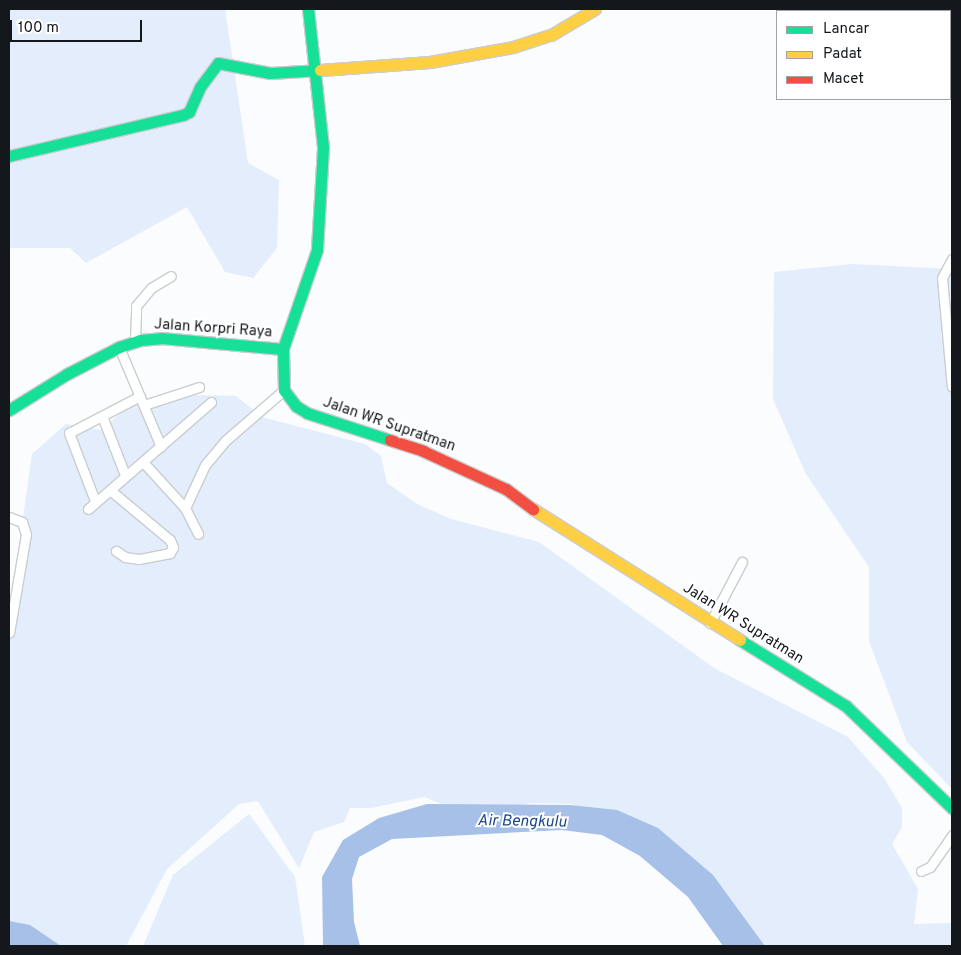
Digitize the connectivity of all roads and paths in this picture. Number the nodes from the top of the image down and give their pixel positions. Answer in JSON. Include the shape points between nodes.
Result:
{"nodes":[{"id":1,"x":308,"y":9,"type":"edge"},
{"id":2,"x":596,"y":9,"type":"edge"},
{"id":3,"x":316,"y":72,"type":"junction"},
{"id":4,"x":9,"y":156,"type":"edge"},
{"id":5,"x":952,"y":258,"type":"edge"},
{"id":6,"x":171,"y":276,"type":"dead end"},
{"id":7,"x":135,"y":341,"type":"junction"},
{"id":8,"x":120,"y":346,"type":"junction"},
{"id":9,"x":283,"y":349,"type":"junction"},
{"id":10,"x":199,"y":387,"type":"dead end"},
{"id":11,"x":952,"y":387,"type":"edge"},
{"id":12,"x":284,"y":390,"type":"junction"},
{"id":13,"x":140,"y":396,"type":"junction"},
{"id":14,"x":211,"y":402,"type":"dead end"},
{"id":15,"x":144,"y":405,"type":"junction"},
{"id":16,"x":9,"y":410,"type":"edge"},
{"id":17,"x":102,"y":416,"type":"junction"},
{"id":18,"x":161,"y":447,"type":"junction"},
{"id":19,"x":143,"y":462,"type":"junction"},
{"id":20,"x":125,"y":475,"type":"junction"},
{"id":21,"x":110,"y":490,"type":"junction"},
{"id":22,"x":95,"y":501,"type":"junction"},
{"id":23,"x":88,"y":508,"type":"dead end"},
{"id":24,"x":185,"y":508,"type":"junction"},
{"id":25,"x":9,"y":517,"type":"edge"},
{"id":26,"x":198,"y":534,"type":"dead end"},
{"id":27,"x":116,"y":551,"type":"dead end"},
{"id":28,"x":742,"y":562,"type":"dead end"},
{"id":29,"x":710,"y":623,"type":"junction"},
{"id":30,"x":9,"y":633,"type":"edge"},
{"id":31,"x":952,"y":808,"type":"edge"},
{"id":32,"x":952,"y":835,"type":"edge"},
{"id":33,"x":921,"y":871,"type":"dead end"}],
"edges":[{"from":1,"to":3,"type":"main road"},
{"from":2,"to":3,"type":"main road","via":[[551,35],[512,47],[430,62]]},
{"from":3,"to":4,"type":"main road","via":[[270,73],[218,63],[200,87],[189,112],[183,115]]},
{"from":3,"to":9,"type":"main road","via":[[323,148],[320,226],[312,272]]},
{"from":5,"to":11,"type":"street","via":[[942,278]]},
{"from":6,"to":7,"type":"street","via":[[151,288],[136,306]]},
{"from":7,"to":8,"type":"main road","name":"Jalan Korpri Raya"},
{"from":7,"to":9,"type":"main road","name":"Jalan Korpri Raya","via":[[161,338]]},
{"from":8,"to":13,"type":"street"},
{"from":8,"to":16,"type":"main road","name":"Jalan Korpri Raya"},
{"from":9,"to":12,"type":"main road"},
{"from":10,"to":15,"type":"street"},
{"from":12,"to":24,"type":"street","via":[[226,440],[205,465]]},
{"from":12,"to":29,"type":"main road","name":"Jalan WR Supratman","via":[[296,406],[307,413],[423,451],[506,489],[553,524]]},
{"from":13,"to":15,"type":"street"},
{"from":13,"to":17,"type":"street"},
{"from":14,"to":18,"type":"street"},
{"from":15,"to":18,"type":"street"},
{"from":17,"to":20,"type":"street"},
{"from":17,"to":22,"type":"street","via":[[68,435]]},
{"from":18,"to":19,"type":"street"},
{"from":19,"to":20,"type":"street"},
{"from":19,"to":24,"type":"street"},
{"from":20,"to":21,"type":"street"},
{"from":21,"to":22,"type":"street"},
{"from":21,"to":27,"type":"street","via":[[170,540],[173,547],[170,553],[138,558],[125,557]]},
{"from":22,"to":23,"type":"street"},
{"from":24,"to":26,"type":"street"},
{"from":25,"to":30,"type":"street","via":[[22,522],[26,534]]},
{"from":28,"to":29,"type":"street"},
{"from":29,"to":31,"type":"main road","name":"Jalan WR Supratman","via":[[846,706]]},
{"from":32,"to":33,"type":"street","via":[[930,867]]}]}
